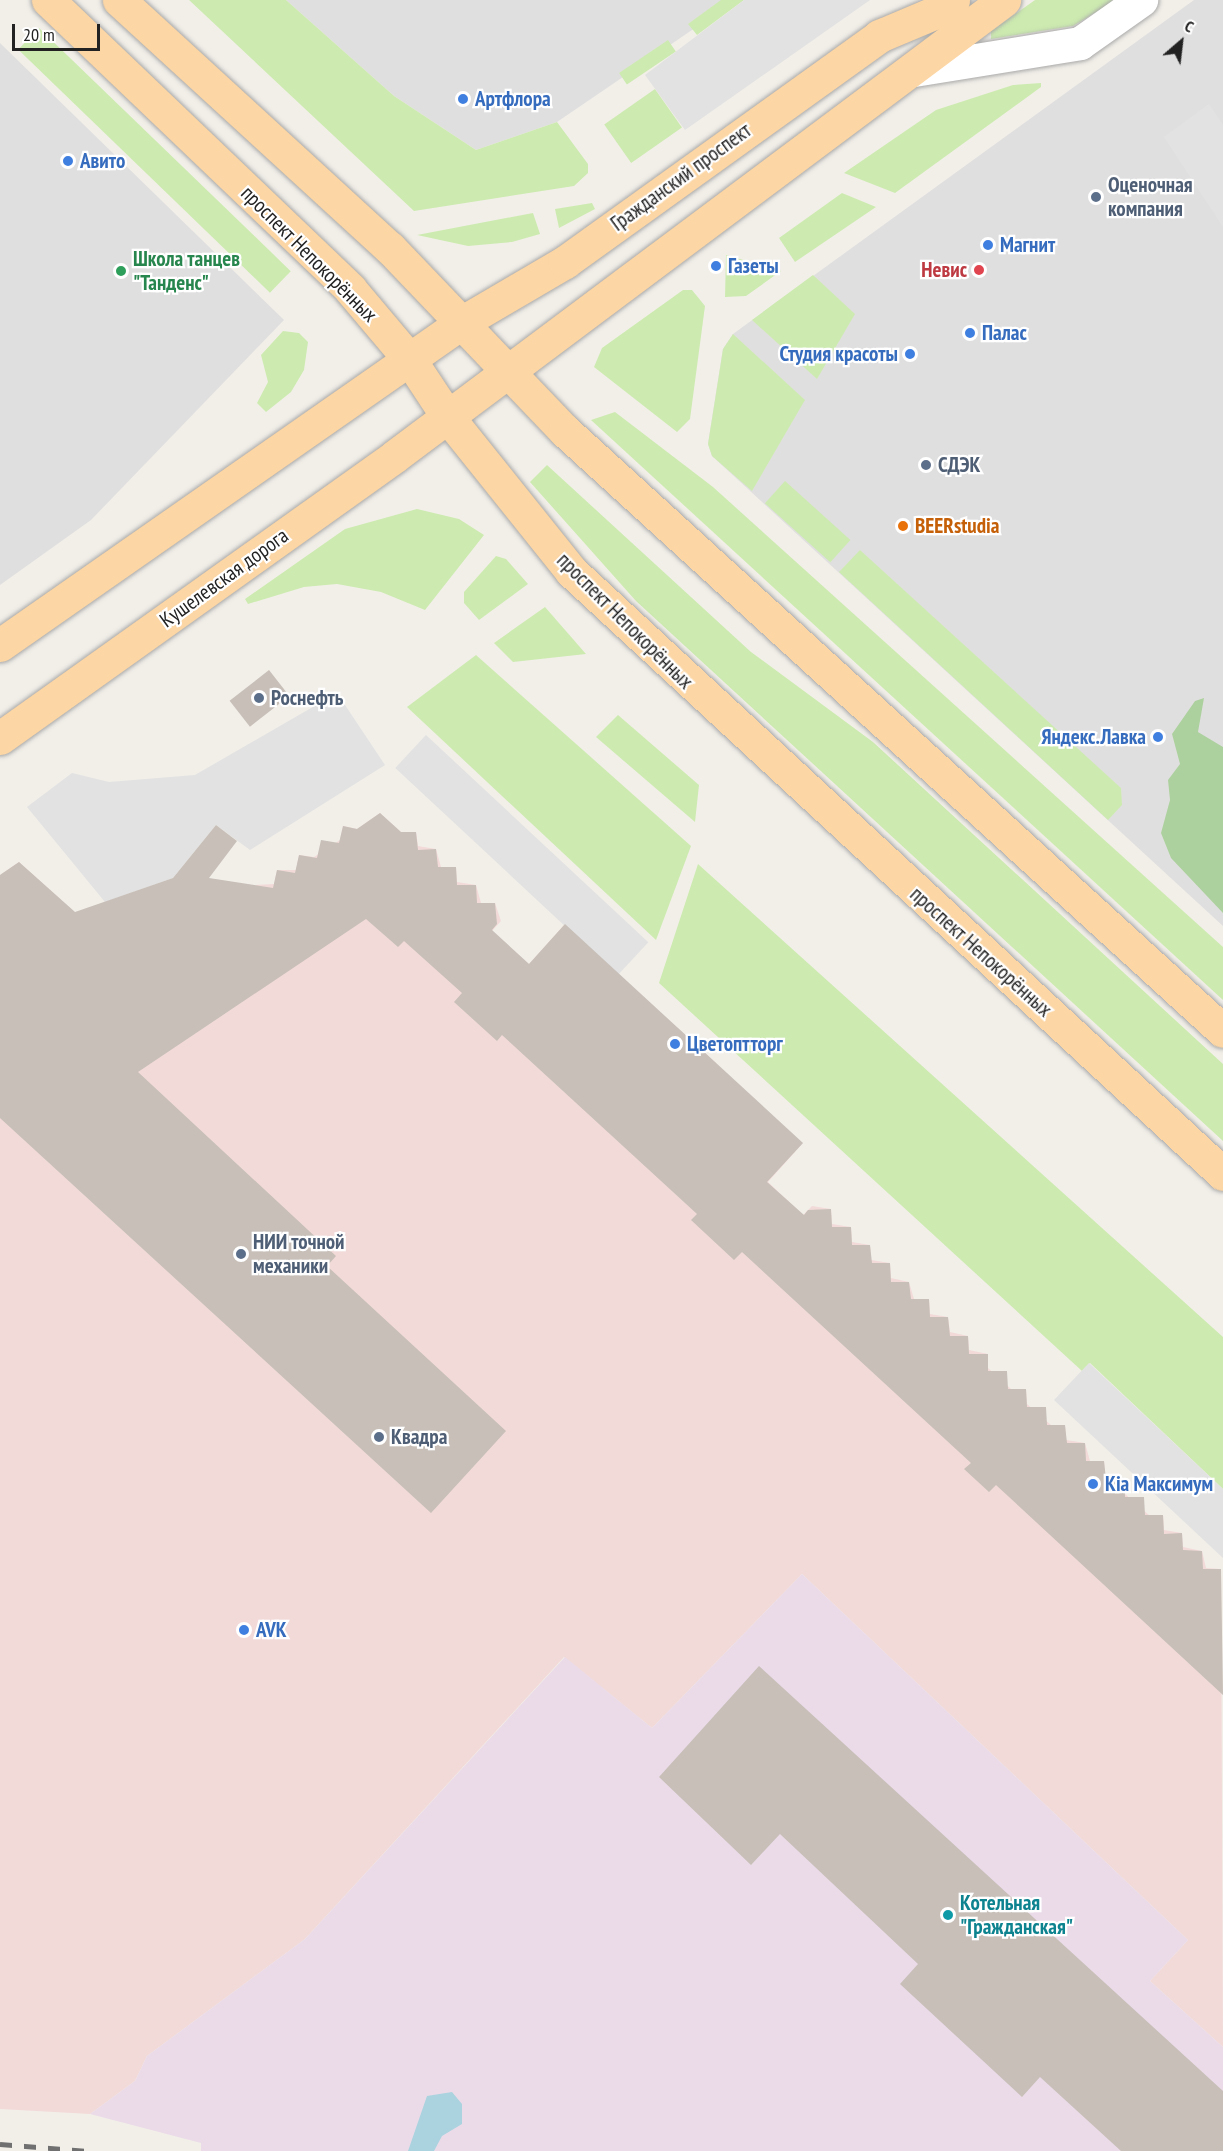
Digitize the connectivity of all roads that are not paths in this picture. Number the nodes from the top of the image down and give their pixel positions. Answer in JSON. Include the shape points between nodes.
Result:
{"nodes":[{"id":1,"x":48,"y":0,"type":"edge"},
{"id":2,"x":120,"y":0,"type":"edge"},
{"id":3,"x":953,"y":0,"type":"edge"},
{"id":4,"x":1004,"y":0,"type":"edge"},
{"id":5,"x":1141,"y":0,"type":"edge"},
{"id":6,"x":914,"y":70,"type":"junction"},
{"id":7,"x":461,"y":323,"type":"junction"},
{"id":8,"x":410,"y":360,"type":"junction"},
{"id":9,"x":507,"y":372,"type":"junction"},
{"id":10,"x":447,"y":416,"type":"junction"},
{"id":11,"x":0,"y":645,"type":"edge"},
{"id":12,"x":0,"y":738,"type":"edge"},
{"id":13,"x":1223,"y":1031,"type":"edge"},
{"id":14,"x":1223,"y":1174,"type":"edge"}],
"edges":[{"from":1,"to":8,"type":"main road","name":"проспект Непокорённых","via":[[350,289]]},
{"from":2,"to":7,"type":"main road","via":[[390,248]]},
{"from":3,"to":7,"type":"main road","name":"Гражданский проспект","via":[[934,14],[879,36],[565,262]]},
{"from":4,"to":6,"type":"main road"},
{"from":5,"to":6,"type":"street","via":[[1080,43]]},
{"from":6,"to":9,"type":"main road"},
{"from":7,"to":8,"type":"main road","name":"Гражданский проспект"},
{"from":7,"to":9,"type":"main road"},
{"from":8,"to":10,"type":"main road","name":"проспект Непокорённых"},
{"from":8,"to":11,"type":"main road"},
{"from":9,"to":10,"type":"main road"},
{"from":9,"to":13,"type":"main road","via":[[565,431]]},
{"from":10,"to":12,"type":"main road","name":"Кушелевская дорога"},
{"from":10,"to":14,"type":"main road","name":"проспект Непокорённых","via":[[571,572]]}]}
